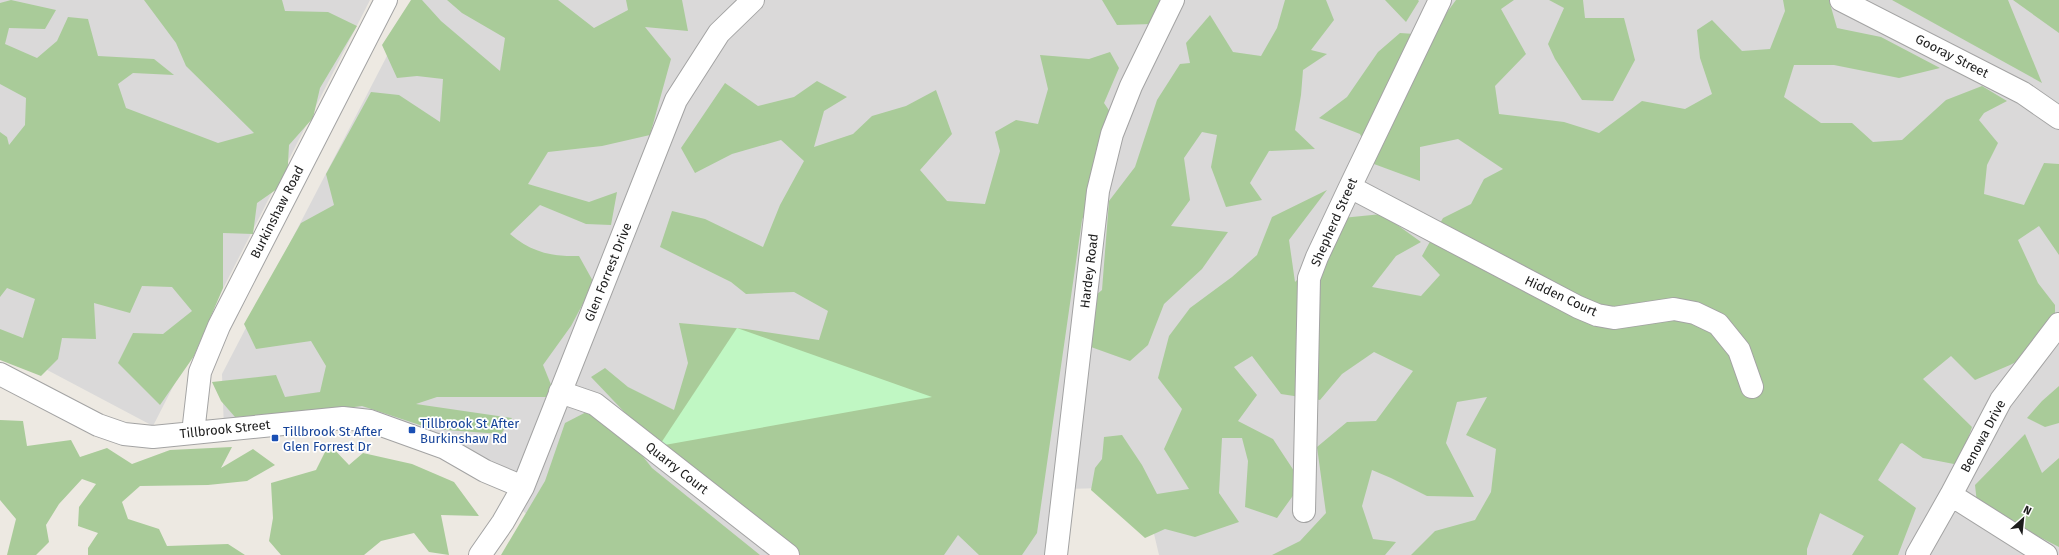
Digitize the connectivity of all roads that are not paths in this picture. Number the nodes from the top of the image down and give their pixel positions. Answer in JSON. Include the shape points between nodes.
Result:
{"nodes":[{"id":1,"x":386,"y":0,"type":"edge"},
{"id":2,"x":753,"y":0,"type":"edge"},
{"id":3,"x":1172,"y":0,"type":"edge"},
{"id":4,"x":1440,"y":0,"type":"edge"},
{"id":5,"x":1841,"y":0,"type":"edge"},
{"id":6,"x":2059,"y":118,"type":"edge"},
{"id":7,"x":1350,"y":187,"type":"junction"},
{"id":8,"x":2059,"y":324,"type":"edge"},
{"id":9,"x":0,"y":374,"type":"edge"},
{"id":10,"x":1752,"y":387,"type":"dead end"},
{"id":11,"x":560,"y":392,"type":"junction"},
{"id":12,"x":193,"y":433,"type":"junction"},
{"id":13,"x":523,"y":486,"type":"junction"},
{"id":14,"x":1952,"y":495,"type":"junction"},
{"id":15,"x":1304,"y":511,"type":"dead end"},
{"id":16,"x":480,"y":555,"type":"edge"},
{"id":17,"x":788,"y":555,"type":"edge"},
{"id":18,"x":1056,"y":555,"type":"edge"},
{"id":19,"x":1917,"y":555,"type":"edge"},
{"id":20,"x":2046,"y":555,"type":"edge"}],
"edges":[{"from":1,"to":12,"type":"street","name":"Burkinshaw Road","via":[[219,326],[200,372]]},
{"from":2,"to":11,"type":"street","name":"Glen Forrest Drive","via":[[719,33],[676,100]]},
{"from":3,"to":18,"type":"street","name":"Hardey Road","via":[[1131,86],[1112,134],[1098,190]]},
{"from":4,"to":7,"type":"street","name":"Shepherd Street"},
{"from":5,"to":6,"type":"street","name":"Gooray Street","via":[[2023,93]]},
{"from":7,"to":10,"type":"street","name":"Hidden Court","via":[[1578,307],[1614,318],[1674,309],[1695,313],[1718,324],[1739,350]]},
{"from":7,"to":15,"type":"street","name":"Shepherd Street","via":[[1309,278]]},
{"from":8,"to":14,"type":"street","name":"Benowa Drive","via":[[2001,400]]},
{"from":9,"to":12,"type":"street","name":"Tillbrook Street","via":[[98,425],[124,434],[153,437]]},
{"from":11,"to":13,"type":"street","name":"Glen Forrest Drive"},
{"from":11,"to":17,"type":"street","name":"Quarry Court","via":[[595,404]]},
{"from":12,"to":13,"type":"street","name":"Tillbrook Street","via":[[343,418],[370,421],[445,448],[485,470]]},
{"from":13,"to":16,"type":"street","name":"Glen Forrest Drive","via":[[503,522]]},
{"from":14,"to":19,"type":"street","name":"Benowa Drive"},
{"from":14,"to":20,"type":"street"}]}
